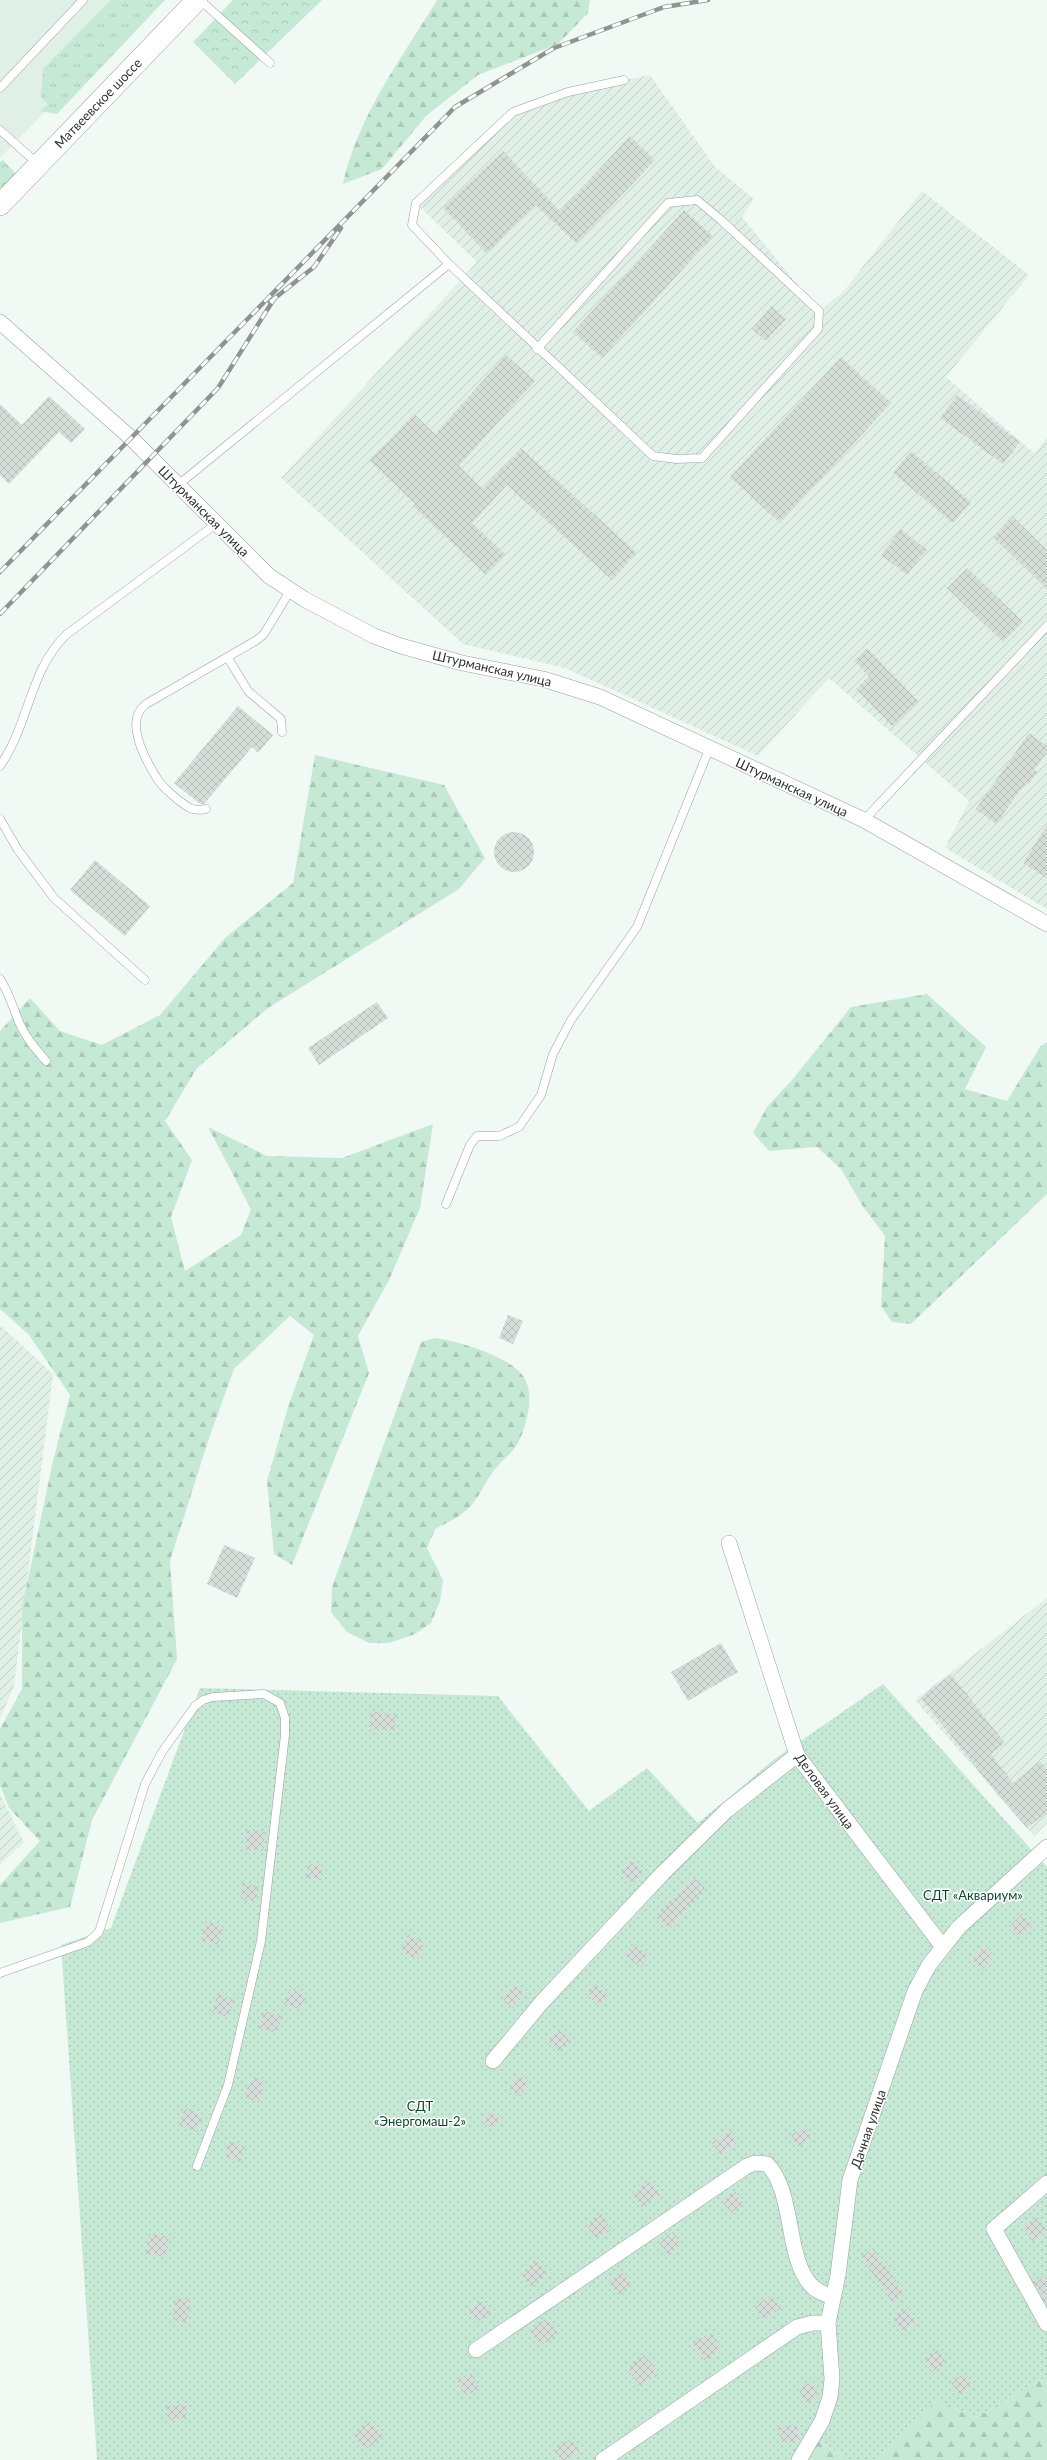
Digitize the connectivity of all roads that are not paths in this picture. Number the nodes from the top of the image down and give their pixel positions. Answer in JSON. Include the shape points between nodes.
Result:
{"nodes":[{"id":1,"x":83,"y":0,"type":"edge"},
{"id":2,"x":197,"y":0,"type":"edge"},
{"id":3,"x":200,"y":0,"type":"edge"},
{"id":4,"x":270,"y":63,"type":"dead end"},
{"id":5,"x":624,"y":80,"type":"dead end"},
{"id":6,"x":0,"y":88,"type":"edge"},
{"id":7,"x":0,"y":130,"type":"edge"},
{"id":8,"x":39,"y":165,"type":"junction"},
{"id":9,"x":0,"y":205,"type":"edge"},
{"id":10,"x":449,"y":264,"type":"junction"},
{"id":11,"x":0,"y":322,"type":"edge"},
{"id":12,"x":537,"y":349,"type":"junction"},
{"id":13,"x":178,"y":485,"type":"junction"},
{"id":14,"x":216,"y":524,"type":"junction"},
{"id":15,"x":290,"y":591,"type":"junction"},
{"id":16,"x":1047,"y":626,"type":"edge"},
{"id":17,"x":228,"y":658,"type":"junction"},
{"id":18,"x":282,"y":732,"type":"dead end"},
{"id":19,"x":710,"y":747,"type":"junction"},
{"id":20,"x":0,"y":766,"type":"edge"},
{"id":21,"x":206,"y":809,"type":"dead end"},
{"id":22,"x":0,"y":819,"type":"edge"},
{"id":23,"x":864,"y":820,"type":"junction"},
{"id":24,"x":1047,"y":924,"type":"edge"},
{"id":25,"x":0,"y":979,"type":"edge"},
{"id":26,"x":144,"y":980,"type":"dead end"},
{"id":27,"x":46,"y":1061,"type":"dead end"},
{"id":28,"x":446,"y":1204,"type":"dead end"},
{"id":29,"x":730,"y":1543,"type":"dead end"},
{"id":30,"x":797,"y":1755,"type":"junction"},
{"id":31,"x":1047,"y":1846,"type":"edge"},
{"id":32,"x":943,"y":1947,"type":"junction"},
{"id":33,"x":0,"y":1973,"type":"edge"},
{"id":34,"x":493,"y":2061,"type":"dead end"},
{"id":35,"x":197,"y":2166,"type":"dead end"},
{"id":36,"x":1047,"y":2183,"type":"edge"},
{"id":37,"x":833,"y":2297,"type":"junction"},
{"id":38,"x":828,"y":2323,"type":"junction"},
{"id":39,"x":1047,"y":2324,"type":"edge"},
{"id":40,"x":476,"y":2350,"type":"dead end"},
{"id":41,"x":604,"y":2460,"type":"edge"},
{"id":42,"x":799,"y":2460,"type":"edge"}],
"edges":[{"from":1,"to":6,"type":"lane"},
{"from":2,"to":8,"type":"main road","name":"Матвеевское шоссе"},
{"from":3,"to":4,"type":"lane"},
{"from":5,"to":10,"type":"lane","via":[[568,92],[513,112],[416,203],[412,225]]},
{"from":7,"to":8,"type":"lane"},
{"from":8,"to":9,"type":"main road","name":"Матвеевское шоссе"},
{"from":10,"to":12,"type":"lane"},
{"from":10,"to":13,"type":"lane"},
{"from":11,"to":13,"type":"street","name":"Штурманская улица","via":[[131,438]]},
{"from":12,"to":12,"type":"lane","via":[[653,456],[676,459],[702,458],[818,329],[820,311],[697,200],[668,203]]},
{"from":13,"to":14,"type":"street","name":"Штурманская улица"},
{"from":14,"to":15,"type":"street","name":"Штурманская улица","via":[[269,576]]},
{"from":14,"to":20,"type":"lane","via":[[54,646],[44,664],[12,749]]},
{"from":15,"to":17,"type":"lane","via":[[264,634],[247,648]]},
{"from":15,"to":19,"type":"street","name":"Штурманская улица","via":[[336,617],[401,646],[462,664],[543,679],[600,696]]},
{"from":16,"to":23,"type":"lane"},
{"from":17,"to":18,"type":"lane","via":[[248,691],[281,719]]},
{"from":17,"to":21,"type":"lane","via":[[146,704],[137,717],[140,744],[158,781],[191,808]]},
{"from":19,"to":23,"type":"street","name":"Штурманская улица"},
{"from":19,"to":28,"type":"lane","via":[[637,927],[571,1020],[553,1054],[541,1095],[519,1127],[499,1136],[477,1136],[470,1145]]},
{"from":22,"to":26,"type":"lane","via":[[18,850],[54,898]]},
{"from":23,"to":24,"type":"street","name":"Штурманская улица"},
{"from":25,"to":27,"type":"lane","via":[[30,1042]]},
{"from":29,"to":30,"type":"street","name":"Деловая улица"},
{"from":30,"to":32,"type":"street","name":"Деловая улица"},
{"from":30,"to":34,"type":"street","via":[[727,1810],[662,1872],[542,2002]]},
{"from":31,"to":32,"type":"street","name":"Дачная улица","via":[[959,1927]]},
{"from":32,"to":37,"type":"street","name":"Дачная улица","via":[[929,1965],[915,1991],[850,2180]]},
{"from":33,"to":35,"type":"lane","via":[[88,1942],[99,1932],[143,1789],[162,1752],[195,1706],[213,1697],[264,1694],[280,1703],[286,1718],[285,1735],[261,1941],[228,2085]]},
{"from":36,"to":39,"type":"street","via":[[994,2229]]},
{"from":37,"to":38,"type":"street","name":"Дачная улица"},
{"from":37,"to":40,"type":"street","via":[[818,2291],[806,2279],[777,2177],[767,2164],[755,2163]]},
{"from":38,"to":41,"type":"street","via":[[813,2322],[797,2327]]},
{"from":38,"to":42,"type":"street","name":"Дачная улица","via":[[832,2379],[830,2398],[822,2421]]}]}
